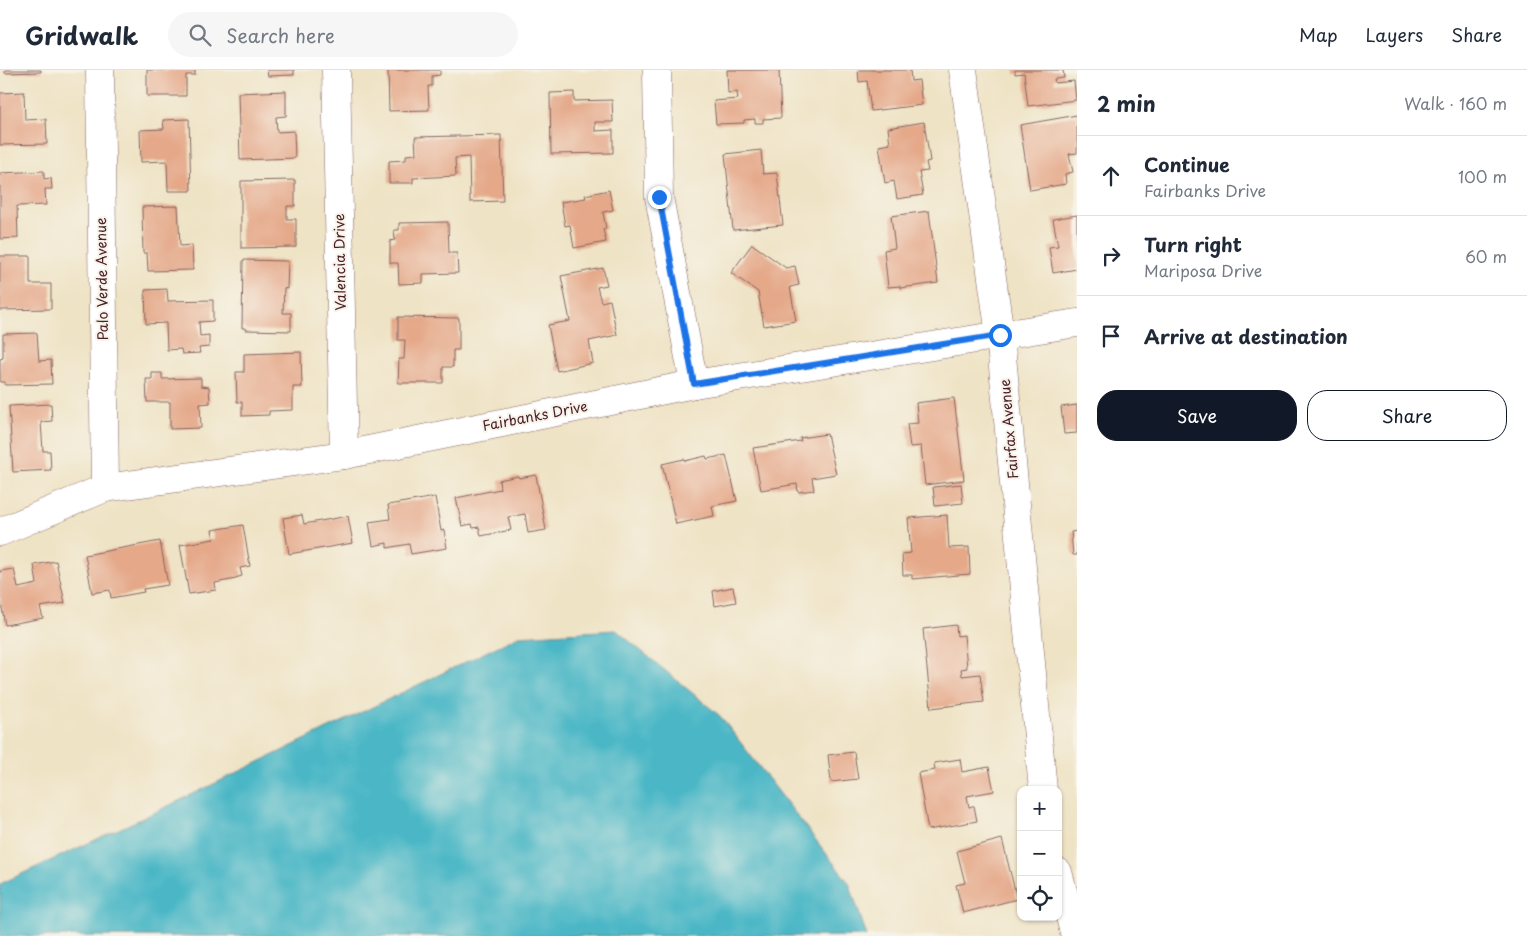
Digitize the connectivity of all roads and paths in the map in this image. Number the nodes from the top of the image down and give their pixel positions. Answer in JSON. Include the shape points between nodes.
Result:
{"nodes":[{"id":1,"x":100,"y":70,"type":"edge"},
{"id":2,"x":336,"y":70,"type":"edge"},
{"id":3,"x":657,"y":70,"type":"edge"},
{"id":4,"x":963,"y":70,"type":"edge"},
{"id":5,"x":1077,"y":323,"type":"edge"},
{"id":6,"x":1000,"y":335,"type":"junction"},
{"id":7,"x":694,"y":384,"type":"junction"},
{"id":8,"x":344,"y":454,"type":"junction"},
{"id":9,"x":105,"y":488,"type":"junction"},
{"id":10,"x":0,"y":532,"type":"edge"},
{"id":11,"x":1043,"y":786,"type":"edge"},
{"id":12,"x":1059,"y":876,"type":"edge"},
{"id":13,"x":1075,"y":936,"type":"edge"}],
"edges":[{"from":1,"to":9,"type":"street","name":"Palo Verde Avenue"},
{"from":2,"to":8,"type":"street","name":"Valencia Drive"},
{"from":3,"to":7,"type":"street","via":[[659,197]]},
{"from":4,"to":6,"type":"street","name":"Fairfax Avenue"},
{"from":5,"to":6,"type":"street","name":"Fairbanks Drive"},
{"from":6,"to":7,"type":"street","name":"Fairbanks Drive"},
{"from":6,"to":11,"type":"street","name":"Fairfax Avenue"},
{"from":7,"to":8,"type":"street","name":"Fairbanks Drive"},
{"from":8,"to":9,"type":"street","name":"Fairbanks Drive"},
{"from":9,"to":10,"type":"street","name":"Fairbanks Drive"},
{"from":12,"to":13,"type":"street"}]}
